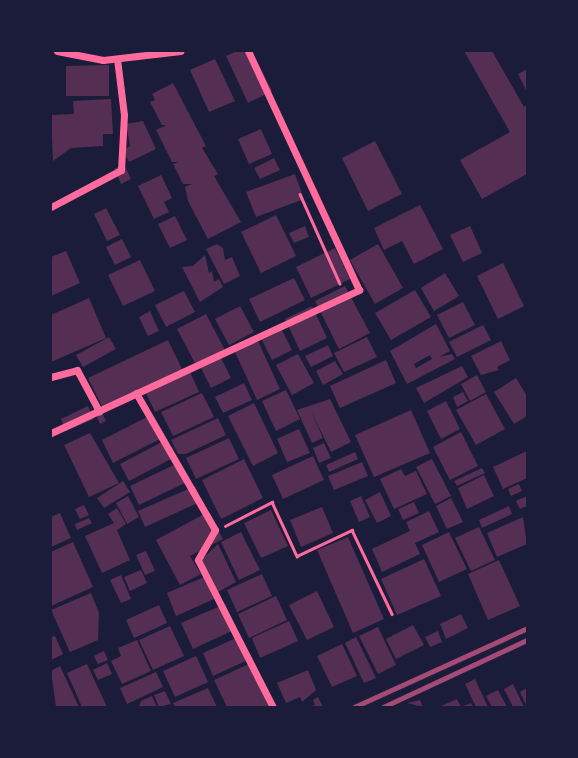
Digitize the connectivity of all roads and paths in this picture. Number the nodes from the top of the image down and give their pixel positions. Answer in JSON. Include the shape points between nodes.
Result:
{"nodes":[{"id":1,"x":57,"y":51,"type":"edge"},
{"id":2,"x":180,"y":51,"type":"edge"},
{"id":3,"x":248,"y":51,"type":"edge"},
{"id":4,"x":117,"y":59,"type":"junction"},
{"id":5,"x":51,"y":207,"type":"edge"},
{"id":6,"x":51,"y":377,"type":"edge"},
{"id":7,"x":136,"y":393,"type":"junction"},
{"id":8,"x":99,"y":411,"type":"junction"},
{"id":9,"x":51,"y":433,"type":"edge"},
{"id":10,"x":215,"y":530,"type":"junction"},
{"id":11,"x":392,"y":614,"type":"dead end"},
{"id":12,"x":273,"y":707,"type":"edge"}],
"edges":[{"from":1,"to":4,"type":"street"},
{"from":2,"to":4,"type":"street"},
{"from":3,"to":7,"type":"street","via":[[359,290]]},
{"from":4,"to":5,"type":"street","via":[[124,115],[121,170]]},
{"from":6,"to":8,"type":"street","via":[[77,369]]},
{"from":7,"to":8,"type":"street"},
{"from":7,"to":10,"type":"street"},
{"from":8,"to":9,"type":"street"},
{"from":10,"to":11,"type":"path","via":[[272,502],[297,556],[352,530]]},
{"from":10,"to":12,"type":"street","via":[[198,561]]}]}
